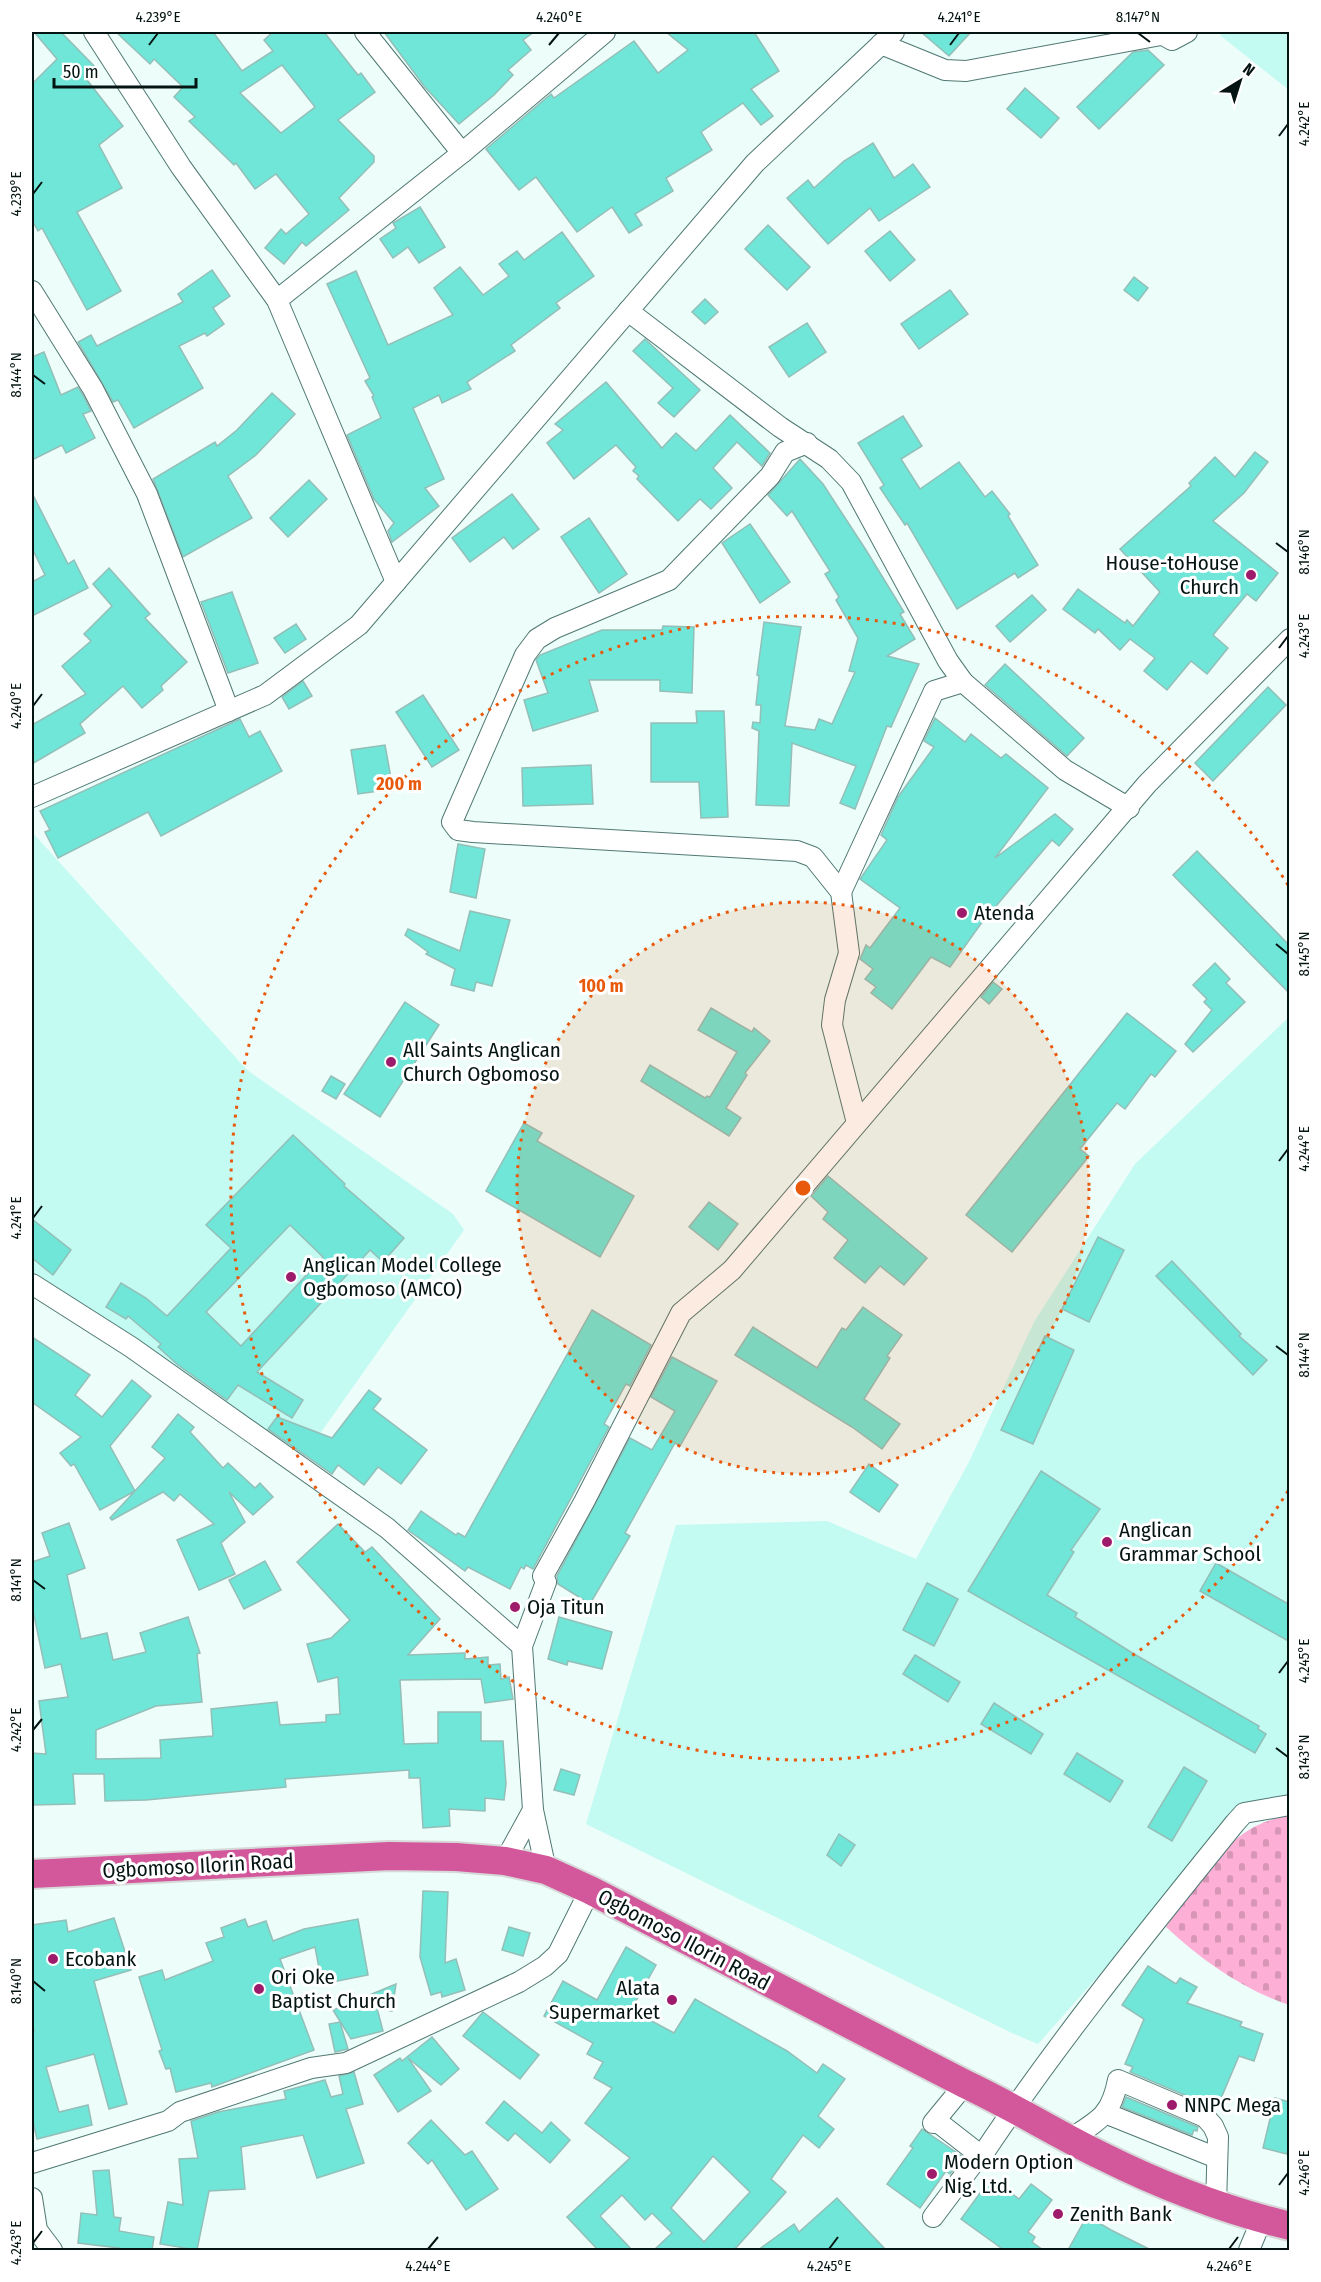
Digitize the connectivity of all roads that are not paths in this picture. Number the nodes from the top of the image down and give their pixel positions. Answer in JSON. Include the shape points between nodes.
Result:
{"nodes":[{"id":1,"x":94,"y":32,"type":"edge"},
{"id":2,"x":365,"y":32,"type":"edge"},
{"id":3,"x":605,"y":32,"type":"edge"},
{"id":4,"x":1187,"y":32,"type":"edge"},
{"id":5,"x":1159,"y":33,"type":"edge"},
{"id":6,"x":887,"y":38,"type":"edge"},
{"id":7,"x":462,"y":153,"type":"junction"},
{"id":8,"x":32,"y":291,"type":"edge"},
{"id":9,"x":277,"y":300,"type":"junction"},
{"id":10,"x":628,"y":311,"type":"junction"},
{"id":11,"x":780,"y":427,"type":"junction"},
{"id":12,"x":807,"y":443,"type":"junction"},
{"id":13,"x":785,"y":452,"type":"junction"},
{"id":14,"x":396,"y":582,"type":"junction"},
{"id":15,"x":1290,"y":639,"type":"edge"},
{"id":16,"x":963,"y":682,"type":"junction"},
{"id":17,"x":229,"y":711,"type":"junction"},
{"id":18,"x":32,"y":797,"type":"edge"},
{"id":19,"x":1129,"y":808,"type":"junction"},
{"id":20,"x":841,"y":892,"type":"junction"},
{"id":21,"x":857,"y":1123,"type":"junction"},
{"id":22,"x":32,"y":1284,"type":"edge"},
{"id":23,"x":522,"y":1646,"type":"junction"},
{"id":24,"x":1290,"y":1805,"type":"edge"},
{"id":25,"x":533,"y":1809,"type":"junction"},
{"id":26,"x":505,"y":1862,"type":"junction"},
{"id":27,"x":546,"y":1870,"type":"junction"},
{"id":28,"x":32,"y":1874,"type":"edge"},
{"id":29,"x":590,"y":1890,"type":"junction"},
{"id":30,"x":964,"y":2084,"type":"junction"},
{"id":31,"x":1015,"y":2107,"type":"junction"},
{"id":32,"x":1105,"y":2113,"type":"junction"},
{"id":33,"x":1070,"y":2139,"type":"junction"},
{"id":34,"x":1217,"y":2158,"type":"junction"},
{"id":35,"x":975,"y":2161,"type":"junction"},
{"id":36,"x":32,"y":2163,"type":"edge"},
{"id":37,"x":32,"y":2198,"type":"edge"},
{"id":38,"x":1216,"y":2205,"type":"junction"},
{"id":39,"x":933,"y":2217,"type":"dead end"},
{"id":40,"x":1262,"y":2219,"type":"junction"},
{"id":41,"x":1290,"y":2226,"type":"edge"},
{"id":42,"x":52,"y":2250,"type":"edge"},
{"id":43,"x":1249,"y":2250,"type":"edge"}],
"edges":[{"from":1,"to":9,"type":"street","via":[[181,167]]},
{"from":2,"to":7,"type":"street"},
{"from":3,"to":7,"type":"street"},
{"from":4,"to":5,"type":"street","via":[[1172,40]]},
{"from":5,"to":6,"type":"street","via":[[966,71],[945,70]]},
{"from":6,"to":10,"type":"street","via":[[755,163]]},
{"from":7,"to":9,"type":"street"},
{"from":8,"to":17,"type":"street","via":[[93,389],[147,494]]},
{"from":9,"to":14,"type":"street"},
{"from":10,"to":11,"type":"street"},
{"from":10,"to":14,"type":"street"},
{"from":11,"to":12,"type":"street"},
{"from":11,"to":13,"type":"street"},
{"from":12,"to":13,"type":"street"},
{"from":12,"to":16,"type":"street","via":[[851,482]]},
{"from":13,"to":20,"type":"street","via":[[770,476],[669,579],[537,639],[525,655],[452,822],[458,830],[473,832],[797,851],[813,857]]},
{"from":14,"to":17,"type":"street","via":[[359,625],[265,695]]},
{"from":15,"to":19,"type":"street","via":[[1147,784]]},
{"from":16,"to":19,"type":"street","via":[[1065,770]]},
{"from":16,"to":20,"type":"street","via":[[934,692]]},
{"from":17,"to":18,"type":"street"},
{"from":19,"to":21,"type":"street"},
{"from":20,"to":21,"type":"street","via":[[849,953],[832,1025]]},
{"from":21,"to":23,"type":"street","via":[[732,1270],[681,1313],[543,1576],[546,1582]]},
{"from":22,"to":23,"type":"street","via":[[131,1347],[387,1528]]},
{"from":23,"to":25,"type":"street"},
{"from":24,"to":31,"type":"street","via":[[1244,1813],[1235,1822]]},
{"from":25,"to":26,"type":"street"},
{"from":25,"to":27,"type":"street"},
{"from":26,"to":27,"type":"highway","name":"Ogbomoso Ilorin Road"},
{"from":26,"to":28,"type":"highway","name":"Ogbomoso Ilorin Road","via":[[389,1857]]},
{"from":27,"to":29,"type":"highway","name":"Ogbomoso Ilorin Road"},
{"from":29,"to":30,"type":"highway","name":"Ogbomoso Ilorin Road"},
{"from":29,"to":36,"type":"street","via":[[558,1954],[519,1982],[346,2063],[311,2068],[180,2112],[168,2121]]},
{"from":30,"to":31,"type":"highway","name":"Ogbomoso Ilorin Road"},
{"from":30,"to":35,"type":"street","via":[[933,2123],[939,2123],[975,2151]]},
{"from":31,"to":33,"type":"highway","name":"Ogbomoso Ilorin Road"},
{"from":31,"to":35,"type":"street"},
{"from":32,"to":33,"type":"street"},
{"from":32,"to":34,"type":"street"},
{"from":32,"to":34,"type":"street","via":[[1113,2104],[1118,2080],[1205,2117],[1218,2137]]},
{"from":33,"to":38,"type":"highway","name":"Ogbomoso Ilorin Road","via":[[1155,2181]]},
{"from":34,"to":38,"type":"street"},
{"from":35,"to":39,"type":"street"},
{"from":37,"to":42,"type":"street","via":[[37,2230]]},
{"from":38,"to":40,"type":"highway","name":"Ogbomoso Ilorin Road"},
{"from":40,"to":41,"type":"highway","name":"Ogbomoso Ilorin Road"},
{"from":40,"to":43,"type":"street"}]}
